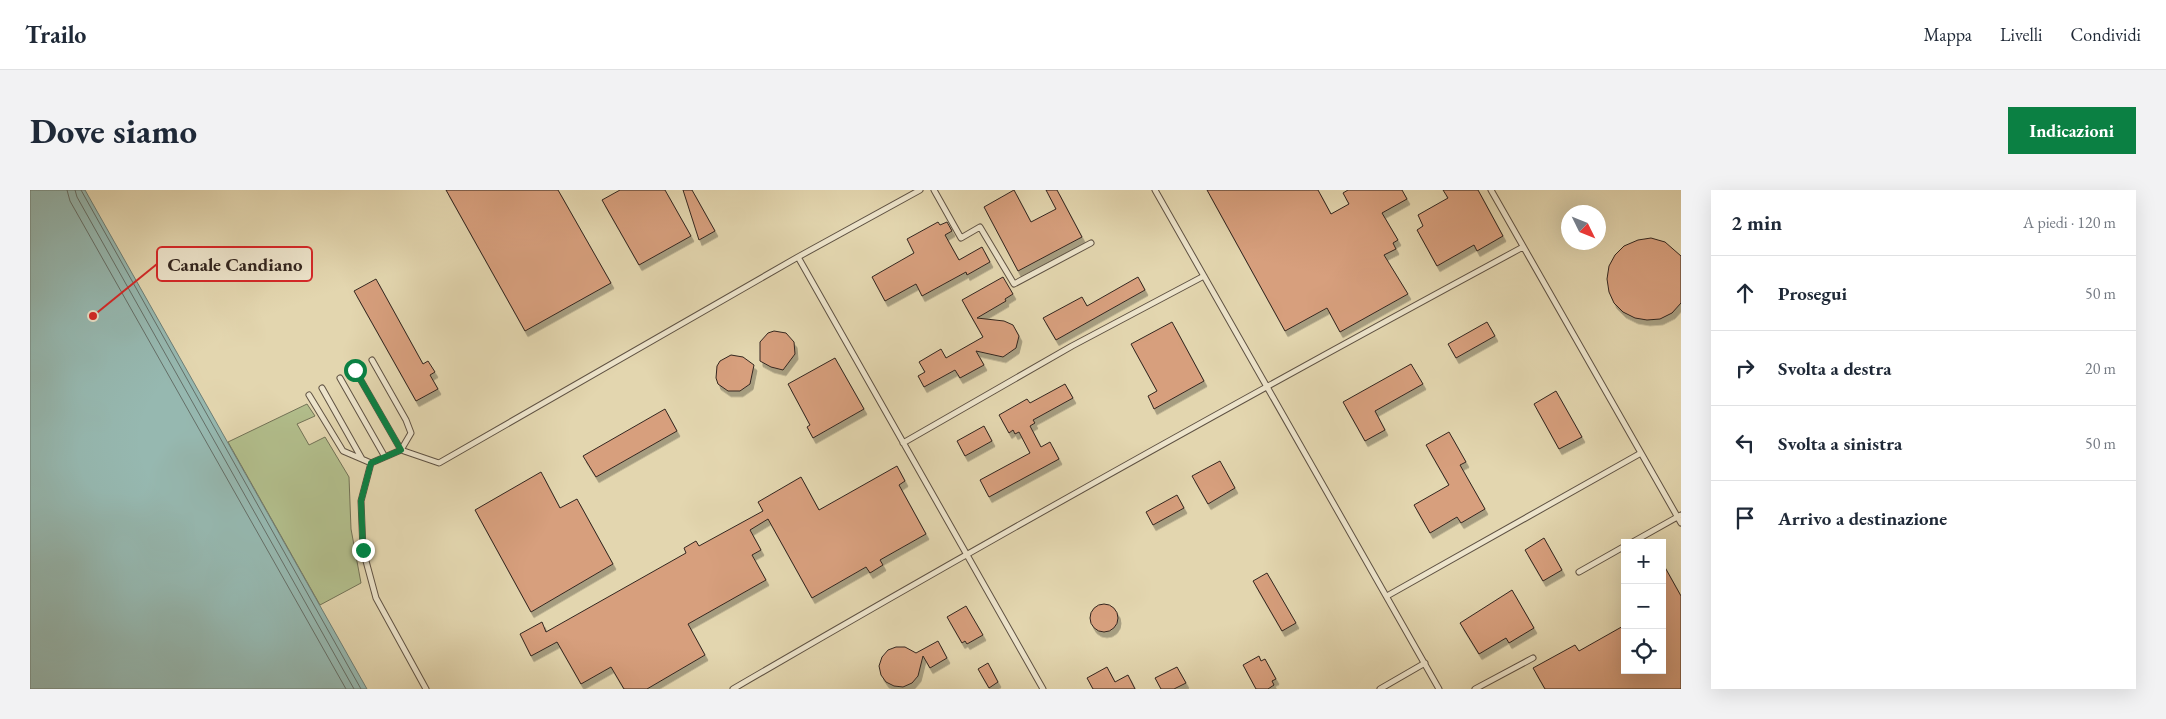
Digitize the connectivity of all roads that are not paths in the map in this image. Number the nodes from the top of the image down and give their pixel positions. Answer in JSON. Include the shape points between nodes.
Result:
{"nodes":[{"id":1,"x":920,"y":190,"type":"edge"},
{"id":2,"x":934,"y":190,"type":"edge"},
{"id":3,"x":1155,"y":190,"type":"edge"},
{"id":4,"x":1491,"y":190,"type":"edge"},
{"id":5,"x":1091,"y":243,"type":"dead end"},
{"id":6,"x":1523,"y":247,"type":"junction"},
{"id":7,"x":798,"y":257,"type":"junction"},
{"id":8,"x":1204,"y":276,"type":"junction"},
{"id":9,"x":372,"y":360,"type":"dead end"},
{"id":10,"x":355,"y":370,"type":"dead end"},
{"id":11,"x":340,"y":378,"type":"dead end"},
{"id":12,"x":1267,"y":386,"type":"junction"},
{"id":13,"x":322,"y":388,"type":"dead end"},
{"id":14,"x":309,"y":395,"type":"dead end"},
{"id":15,"x":903,"y":443,"type":"junction"},
{"id":16,"x":401,"y":450,"type":"junction"},
{"id":17,"x":1641,"y":453,"type":"junction"},
{"id":18,"x":385,"y":457,"type":"junction"},
{"id":19,"x":363,"y":459,"type":"junction"},
{"id":20,"x":371,"y":463,"type":"junction"},
{"id":21,"x":1679,"y":516,"type":"edge"},
{"id":22,"x":1681,"y":523,"type":"edge"},
{"id":23,"x":1638,"y":539,"type":"edge"},
{"id":24,"x":1621,"y":548,"type":"edge"},
{"id":25,"x":966,"y":553,"type":"junction"},
{"id":26,"x":1579,"y":572,"type":"dead end"},
{"id":27,"x":1387,"y":596,"type":"junction"},
{"id":28,"x":1533,"y":658,"type":"dead end"},
{"id":29,"x":1425,"y":664,"type":"junction"},
{"id":30,"x":426,"y":689,"type":"edge"},
{"id":31,"x":733,"y":689,"type":"edge"},
{"id":32,"x":1043,"y":689,"type":"edge"},
{"id":33,"x":1380,"y":689,"type":"edge"},
{"id":34,"x":1438,"y":689,"type":"edge"},
{"id":35,"x":1475,"y":689,"type":"edge"}],
"edges":[{"from":1,"to":7,"type":"lane"},
{"from":2,"to":5,"type":"lane","via":[[961,238],[980,227],[1014,284]]},
{"from":3,"to":8,"type":"lane"},
{"from":4,"to":6,"type":"lane"},
{"from":6,"to":12,"type":"lane"},
{"from":6,"to":17,"type":"lane"},
{"from":7,"to":15,"type":"lane"},
{"from":7,"to":16,"type":"lane","via":[[439,463]]},
{"from":8,"to":12,"type":"lane"},
{"from":8,"to":15,"type":"lane","via":[[1072,346]]},
{"from":9,"to":16,"type":"lane","via":[[411,433]]},
{"from":10,"to":16,"type":"lane"},
{"from":11,"to":18,"type":"lane"},
{"from":12,"to":25,"type":"lane"},
{"from":12,"to":27,"type":"lane"},
{"from":13,"to":19,"type":"lane"},
{"from":14,"to":19,"type":"lane","via":[[343,451]]},
{"from":15,"to":25,"type":"lane"},
{"from":16,"to":18,"type":"lane"},
{"from":17,"to":21,"type":"lane"},
{"from":17,"to":27,"type":"lane"},
{"from":18,"to":20,"type":"lane"},
{"from":19,"to":20,"type":"lane"},
{"from":20,"to":30,"type":"lane","via":[[361,501],[363,550],[376,598]]},
{"from":21,"to":22,"type":"lane"},
{"from":21,"to":23,"type":"lane"},
{"from":24,"to":26,"type":"lane"},
{"from":25,"to":31,"type":"lane"},
{"from":25,"to":32,"type":"lane"},
{"from":27,"to":29,"type":"lane"},
{"from":28,"to":35,"type":"lane"},
{"from":29,"to":33,"type":"lane"},
{"from":29,"to":34,"type":"lane"}]}
